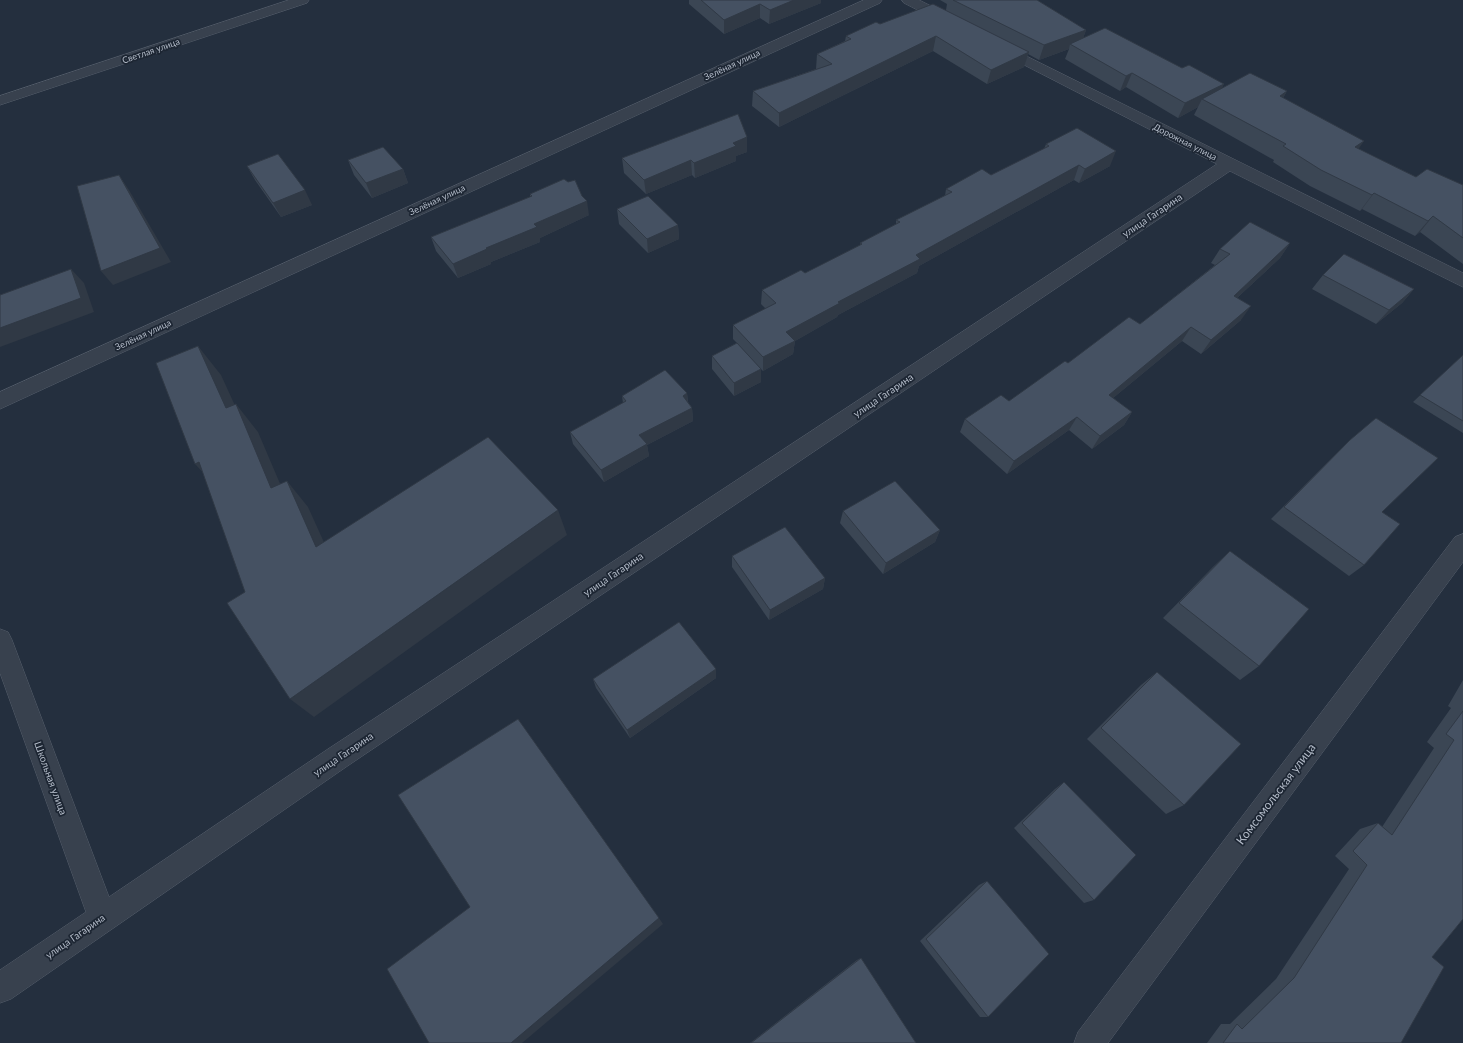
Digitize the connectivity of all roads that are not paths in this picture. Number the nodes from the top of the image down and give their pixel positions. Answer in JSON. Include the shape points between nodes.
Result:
{"nodes":[{"id":1,"x":302,"y":0,"type":"edge"},
{"id":2,"x":875,"y":0,"type":"edge"},
{"id":3,"x":909,"y":0,"type":"edge"},
{"id":4,"x":966,"y":29,"type":"edge"},
{"id":5,"x":987,"y":40,"type":"edge"},
{"id":6,"x":0,"y":101,"type":"edge"},
{"id":7,"x":1229,"y":164,"type":"junction"},
{"id":8,"x":1463,"y":281,"type":"edge"},
{"id":9,"x":0,"y":401,"type":"edge"},
{"id":10,"x":1463,"y":544,"type":"edge"},
{"id":11,"x":0,"y":640,"type":"edge"},
{"id":12,"x":102,"y":917,"type":"junction"},
{"id":13,"x":0,"y":988,"type":"edge"},
{"id":14,"x":1089,"y":1043,"type":"edge"}],
"edges":[{"from":1,"to":6,"type":"street","name":"Светлая улица"},
{"from":2,"to":9,"type":"street","name":"Зелёная улица"},
{"from":3,"to":4,"type":"street"},
{"from":5,"to":7,"type":"street","name":"Дорожная улица"},
{"from":7,"to":8,"type":"street","name":"Дорожная улица"},
{"from":7,"to":12,"type":"street","name":"улица Гагарина"},
{"from":10,"to":14,"type":"street","name":"Комсомольская улица"},
{"from":11,"to":12,"type":"street","name":"Школьная улица"},
{"from":12,"to":13,"type":"street","name":"улица Гагарина"}]}
